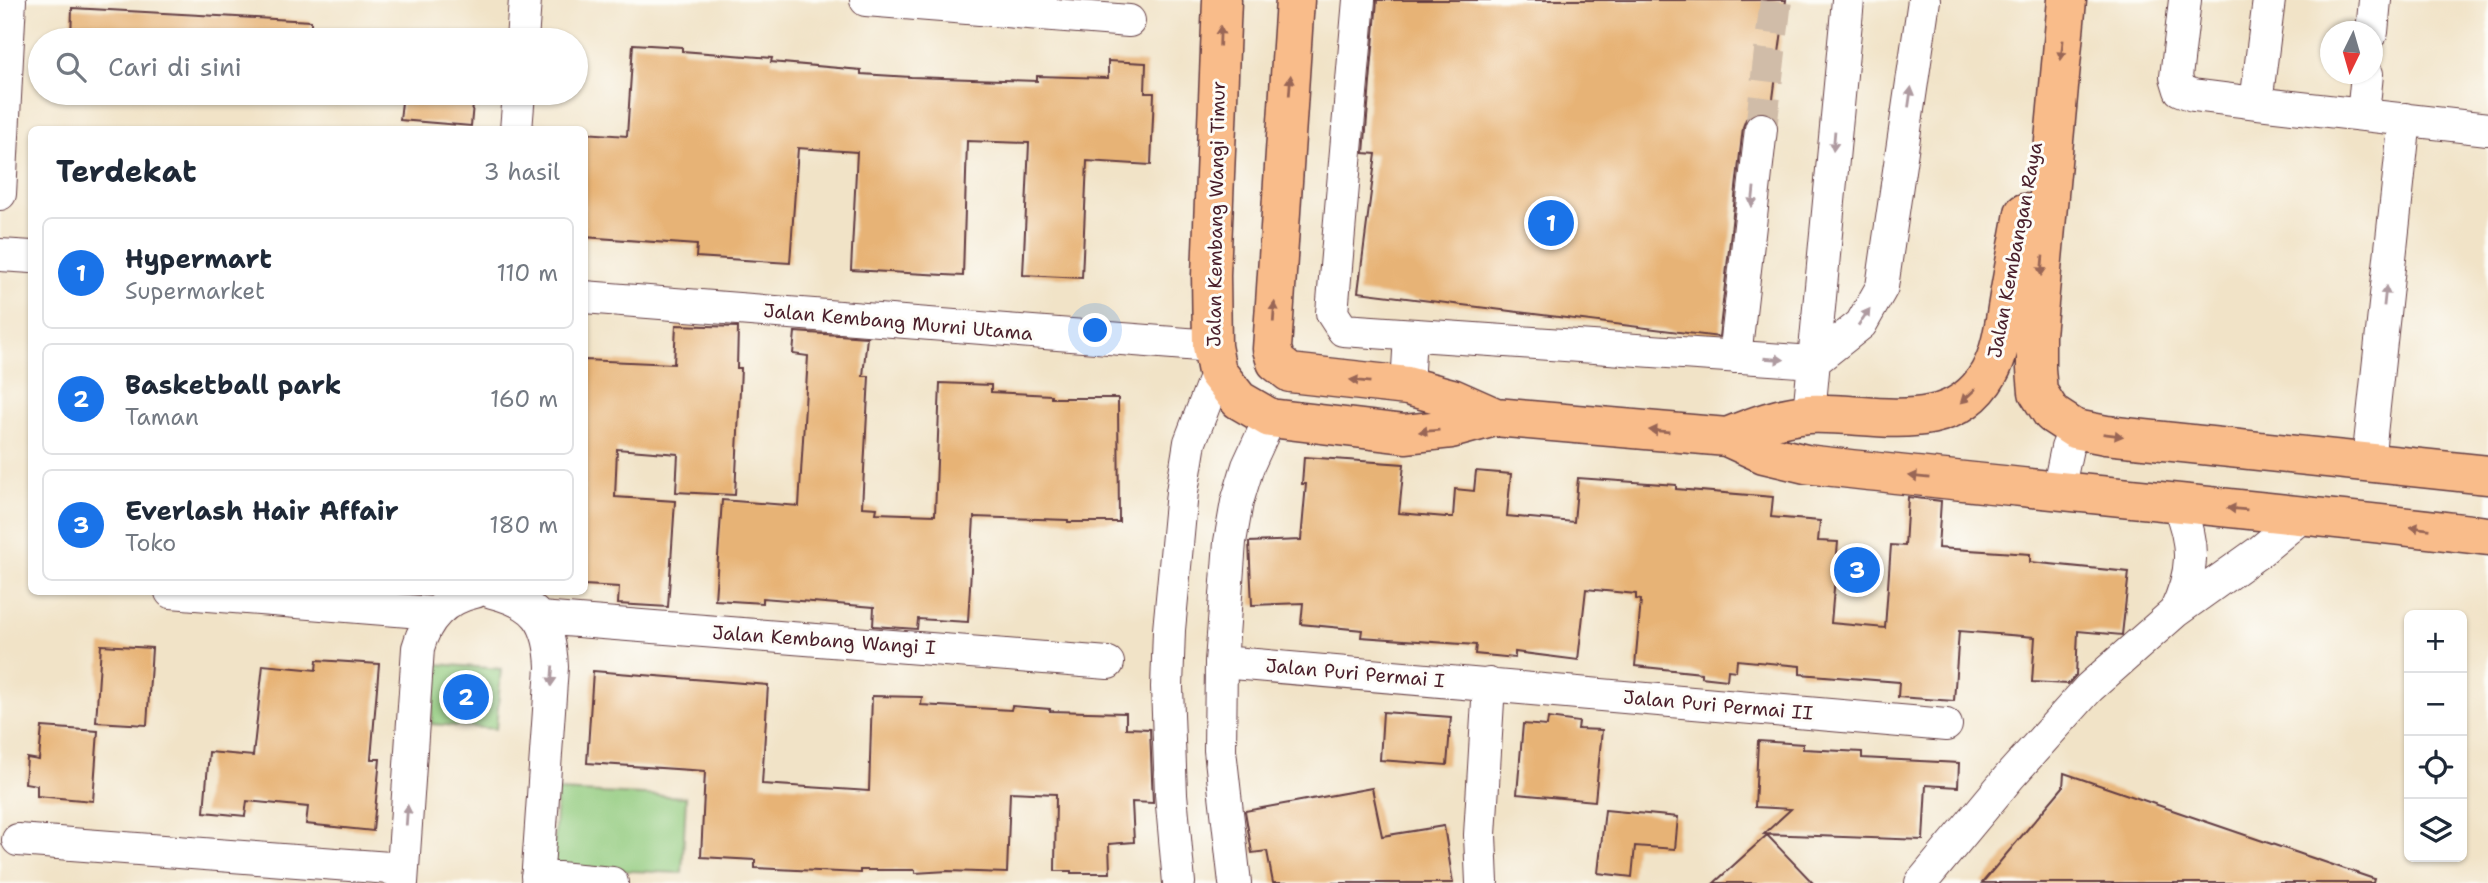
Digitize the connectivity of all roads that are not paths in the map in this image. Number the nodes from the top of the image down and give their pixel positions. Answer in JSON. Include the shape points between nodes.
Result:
{"nodes":[{"id":1,"x":10,"y":0,"type":"edge"},
{"id":2,"x":525,"y":0,"type":"edge"},
{"id":3,"x":866,"y":0,"type":"edge"},
{"id":4,"x":1222,"y":0,"type":"edge"},
{"id":5,"x":1295,"y":0,"type":"edge"},
{"id":6,"x":1359,"y":0,"type":"edge"},
{"id":7,"x":1848,"y":0,"type":"edge"},
{"id":8,"x":1924,"y":0,"type":"edge"},
{"id":9,"x":2067,"y":0,"type":"edge"},
{"id":10,"x":2185,"y":0,"type":"edge"},
{"id":11,"x":2269,"y":0,"type":"edge"},
{"id":12,"x":2375,"y":0,"type":"edge"},
{"id":13,"x":1129,"y":21,"type":"dead end"},
{"id":14,"x":2373,"y":21,"type":"edge"},
{"id":15,"x":523,"y":28,"type":"edge"},
{"id":16,"x":2366,"y":84,"type":"edge"},
{"id":17,"x":2056,"y":101,"type":"junction"},
{"id":18,"x":2256,"y":103,"type":"junction"},
{"id":19,"x":518,"y":105,"type":"edge"},
{"id":20,"x":2363,"y":115,"type":"junction"},
{"id":21,"x":2405,"y":120,"type":"junction"},
{"id":22,"x":516,"y":126,"type":"edge"},
{"id":23,"x":1760,"y":129,"type":"tunnel mouth"},
{"id":24,"x":2488,"y":129,"type":"edge"},
{"id":25,"x":0,"y":194,"type":"edge"},
{"id":26,"x":0,"y":255,"type":"edge"},
{"id":27,"x":28,"y":257,"type":"edge"},
{"id":28,"x":588,"y":297,"type":"edge"},
{"id":29,"x":1410,"y":335,"type":"junction"},
{"id":30,"x":1735,"y":357,"type":"junction"},
{"id":31,"x":1215,"y":359,"type":"junction"},
{"id":32,"x":1813,"y":362,"type":"junction"},
{"id":33,"x":1407,"y":386,"type":"junction"},
{"id":34,"x":1809,"y":414,"type":"junction"},
{"id":35,"x":1496,"y":417,"type":"junction"},
{"id":36,"x":1270,"y":418,"type":"junction"},
{"id":37,"x":2075,"y":429,"type":"junction"},
{"id":38,"x":1727,"y":437,"type":"junction"},
{"id":39,"x":2370,"y":444,"type":"junction"},
{"id":40,"x":2488,"y":475,"type":"edge"},
{"id":41,"x":2058,"y":491,"type":"junction"},
{"id":42,"x":2178,"y":504,"type":"junction"},
{"id":43,"x":2305,"y":514,"type":"junction"},
{"id":44,"x":2488,"y":536,"type":"edge"},
{"id":45,"x":208,"y":595,"type":"edge"},
{"id":46,"x":458,"y":595,"type":"edge"},
{"id":47,"x":505,"y":595,"type":"edge"},
{"id":48,"x":2175,"y":612,"type":"junction"},
{"id":49,"x":433,"y":613,"type":"junction"},
{"id":50,"x":540,"y":618,"type":"junction"},
{"id":51,"x":1221,"y":662,"type":"junction"},
{"id":52,"x":1108,"y":663,"type":"dead end"},
{"id":53,"x":1489,"y":684,"type":"junction"},
{"id":54,"x":1946,"y":725,"type":"dead end"},
{"id":55,"x":18,"y":840,"type":"dead end"},
{"id":56,"x":403,"y":876,"type":"edge"},
{"id":57,"x":537,"y":880,"type":"edge"},
{"id":58,"x":612,"y":883,"type":"edge"},
{"id":59,"x":1179,"y":883,"type":"edge"},
{"id":60,"x":1235,"y":883,"type":"edge"},
{"id":61,"x":1482,"y":883,"type":"edge"},
{"id":62,"x":1921,"y":883,"type":"edge"}],
"edges":[{"from":1,"to":25,"type":"street"},
{"from":2,"to":15,"type":"street"},
{"from":3,"to":13,"type":"street"},
{"from":31,"to":4,"type":"main road","name":"Jalan Kembang Wangi Timur","one_way":true,"via":[[1211,275]]},
{"from":33,"to":5,"type":"main road","name":"Jalan Kembangan Raya","one_way":true,"via":[[1290,373],[1276,362],[1272,349]]},
{"from":6,"to":29,"type":"street","via":[[1332,313],[1343,330]]},
{"from":7,"to":32,"type":"street","one_way":true},
{"from":32,"to":8,"type":"street","one_way":true,"via":[[1861,324],[1882,287]]},
{"from":9,"to":17,"type":"main road","one_way":true},
{"from":10,"to":18,"type":"street","via":[[2176,77],[2180,90]]},
{"from":11,"to":18,"type":"street"},
{"from":12,"to":14,"type":"street"},
{"from":16,"to":20,"type":"street"},
{"from":17,"to":34,"type":"main road","name":"Jalan Kembangan Raya","one_way":true,"via":[[2038,136],[2002,333],[1989,374],[1966,401],[1940,414],[1886,419]]},
{"from":17,"to":37,"type":"main road","one_way":true,"via":[[2036,335],[2038,392],[2052,414]]},
{"from":18,"to":20,"type":"street"},
{"from":19,"to":22,"type":"street"},
{"from":20,"to":21,"type":"street"},
{"from":21,"to":24,"type":"street"},
{"from":39,"to":21,"type":"street","one_way":true},
{"from":23,"to":30,"type":"street","one_way":true},
{"from":26,"to":27,"type":"street"},
{"from":28,"to":31,"type":"street","name":"Jalan Kembang Murni Utama"},
{"from":29,"to":30,"type":"street"},
{"from":29,"to":33,"type":"street"},
{"from":30,"to":32,"type":"street","one_way":true},
{"from":31,"to":36,"type":"main road","name":"Jalan Kembangan Raya","via":[[1239,400]]},
{"from":31,"to":59,"type":"street","name":"Jalan Kembang Wangi Timur","via":[[1190,442],[1169,629],[1171,794]]},
{"from":32,"to":34,"type":"street"},
{"from":33,"to":35,"type":"main road","name":"Jalan Kembangan Raya"},
{"from":34,"to":38,"type":"main road","name":"Jalan Kembangan Raya","via":[[1770,420]]},
{"from":35,"to":36,"type":"main road","name":"Jalan Kembangan Raya","one_way":true,"via":[[1451,429],[1405,434]]},
{"from":38,"to":35,"type":"main road","name":"Jalan Kembangan Raya","one_way":true},
{"from":36,"to":51,"type":"street","via":[[1237,502]]},
{"from":37,"to":39,"type":"main road","one_way":true,"via":[[2106,435]]},
{"from":37,"to":41,"type":"street"},
{"from":41,"to":38,"type":"main road","name":"Jalan Kembangan Raya","one_way":true,"via":[[1806,464],[1764,454]]},
{"from":39,"to":40,"type":"main road"},
{"from":41,"to":42,"type":"main road","name":"Jalan Kembangan Raya"},
{"from":43,"to":42,"type":"main road","name":"Jalan Kembangan Raya","one_way":true},
{"from":42,"to":48,"type":"street","via":[[2191,547],[2185,592]]},
{"from":44,"to":43,"type":"main road","name":"Jalan Kembangan Raya","one_way":true},
{"from":43,"to":48,"type":"street"},
{"from":45,"to":49,"type":"street"},
{"from":46,"to":49,"type":"street"},
{"from":47,"to":50,"type":"street","via":[[518,598]]},
{"from":48,"to":62,"type":"street","via":[[2088,688]]},
{"from":56,"to":49,"type":"street","one_way":true,"via":[[418,649]]},
{"from":50,"to":52,"type":"street","name":"Jalan Kembang Wangi I"},
{"from":50,"to":57,"type":"street","one_way":true,"via":[[551,641],[552,667]]},
{"from":51,"to":53,"type":"street","name":"Jalan Puri Permai I"},
{"from":51,"to":60,"type":"street","via":[[1220,750]]},
{"from":53,"to":54,"type":"street","name":"Jalan Puri Permai II"},
{"from":53,"to":61,"type":"street","via":[[1480,835]]},
{"from":55,"to":56,"type":"street"},
{"from":57,"to":58,"type":"street"}]}
